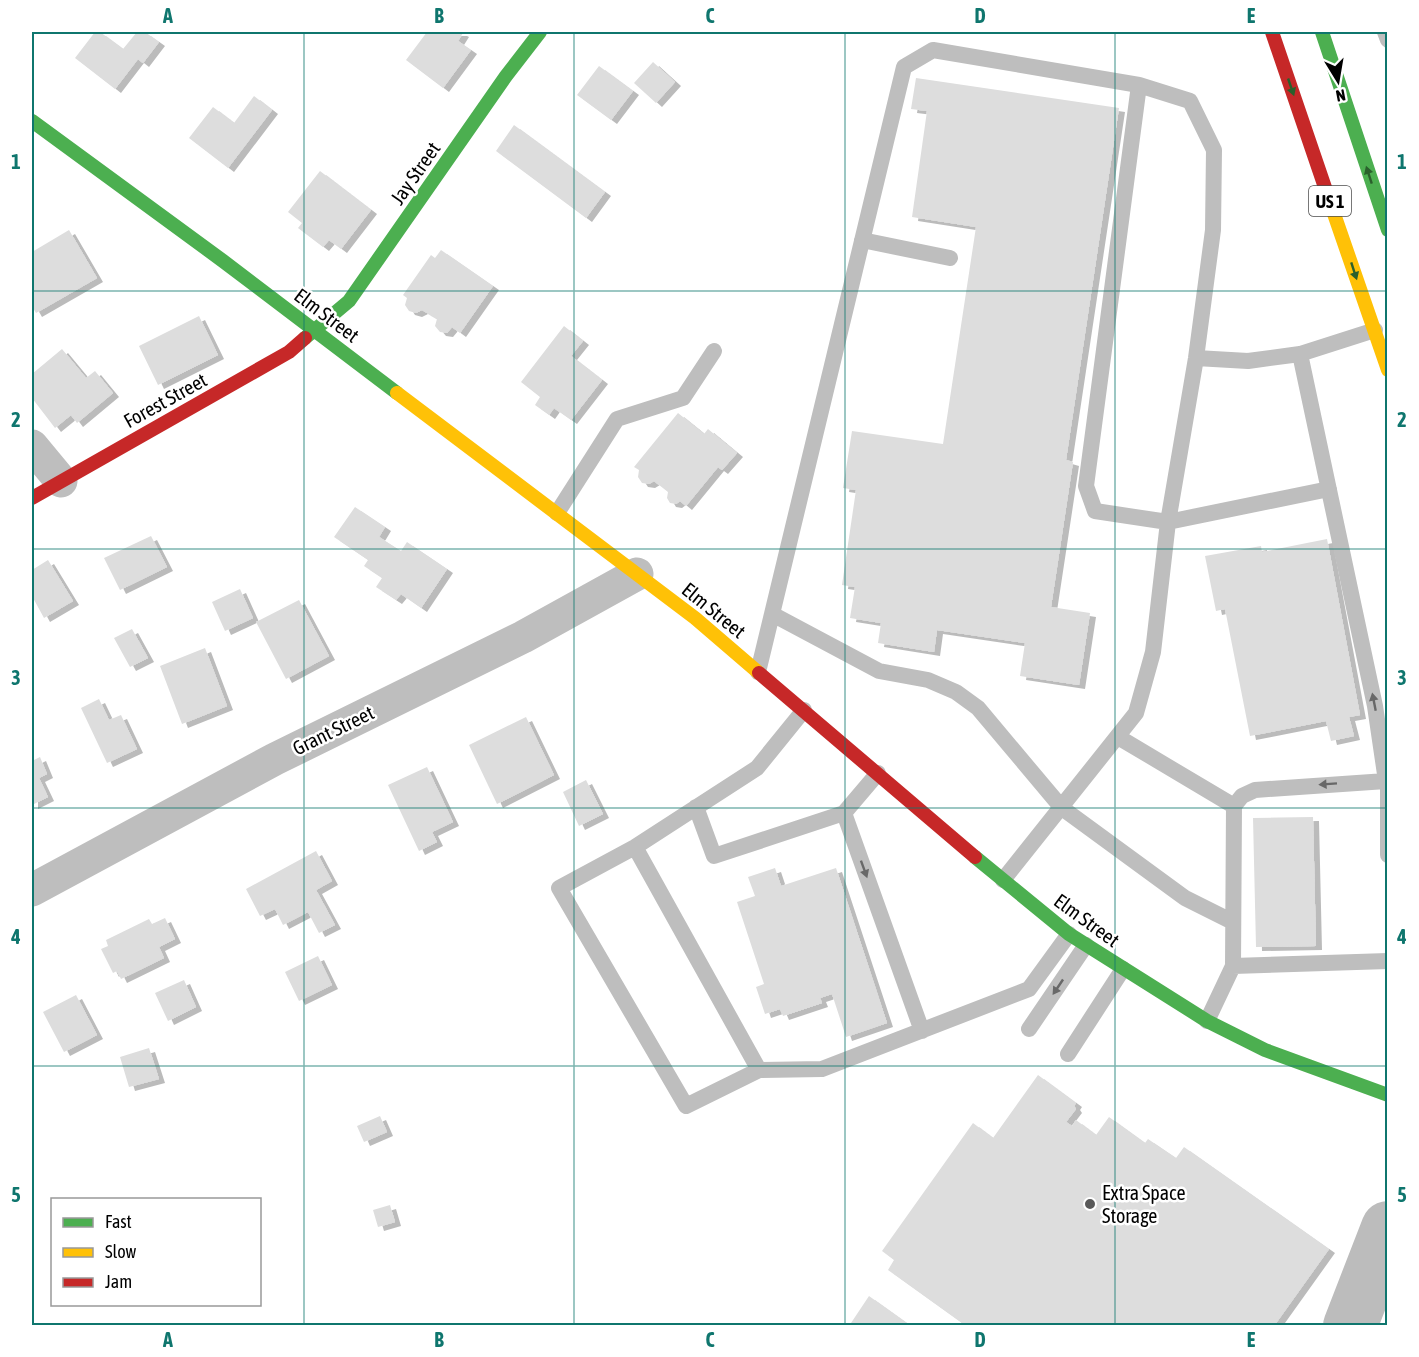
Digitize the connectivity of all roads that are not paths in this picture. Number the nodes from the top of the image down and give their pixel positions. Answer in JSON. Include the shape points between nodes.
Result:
{"nodes":[{"id":1,"x":540,"y":32,"type":"edge"},
{"id":2,"x":1272,"y":32,"type":"edge"},
{"id":3,"x":1322,"y":32,"type":"edge"},
{"id":4,"x":1385,"y":32,"type":"edge"},
{"id":5,"x":1388,"y":40,"type":"edge"},
{"id":6,"x":1139,"y":85,"type":"junction"},
{"id":7,"x":32,"y":121,"type":"edge"},
{"id":8,"x":1387,"y":227,"type":"edge"},
{"id":9,"x":862,"y":240,"type":"junction"},
{"id":10,"x":950,"y":258,"type":"dead end"},
{"id":11,"x":315,"y":330,"type":"junction"},
{"id":12,"x":1375,"y":330,"type":"junction"},
{"id":13,"x":714,"y":351,"type":"dead end"},
{"id":14,"x":1300,"y":354,"type":"junction"},
{"id":15,"x":1196,"y":358,"type":"junction"},
{"id":16,"x":1388,"y":370,"type":"edge"},
{"id":17,"x":32,"y":446,"type":"edge"},
{"id":18,"x":62,"y":481,"type":"junction"},
{"id":19,"x":1329,"y":489,"type":"junction"},
{"id":20,"x":32,"y":498,"type":"edge"},
{"id":21,"x":557,"y":513,"type":"junction"},
{"id":22,"x":1168,"y":522,"type":"junction"},
{"id":23,"x":637,"y":574,"type":"junction"},
{"id":24,"x":772,"y":614,"type":"junction"},
{"id":25,"x":758,"y":672,"type":"junction"},
{"id":26,"x":804,"y":710,"type":"junction"},
{"id":27,"x":1118,"y":737,"type":"junction"},
{"id":28,"x":878,"y":773,"type":"junction"},
{"id":29,"x":1387,"y":781,"type":"edge"},
{"id":30,"x":1234,"y":806,"type":"junction"},
{"id":31,"x":696,"y":807,"type":"junction"},
{"id":32,"x":1062,"y":807,"type":"junction"},
{"id":33,"x":844,"y":813,"type":"junction"},
{"id":34,"x":635,"y":847,"type":"junction"},
{"id":35,"x":1388,"y":855,"type":"edge"},
{"id":36,"x":1003,"y":880,"type":"junction"},
{"id":37,"x":32,"y":890,"type":"edge"},
{"id":38,"x":1233,"y":922,"type":"junction"},
{"id":39,"x":1069,"y":934,"type":"junction"},
{"id":40,"x":1086,"y":945,"type":"junction"},
{"id":41,"x":1388,"y":961,"type":"edge"},
{"id":42,"x":1233,"y":966,"type":"junction"},
{"id":43,"x":1123,"y":969,"type":"junction"},
{"id":44,"x":1207,"y":1022,"type":"junction"},
{"id":45,"x":1029,"y":1029,"type":"dead end"},
{"id":46,"x":922,"y":1031,"type":"junction"},
{"id":47,"x":1068,"y":1054,"type":"dead end"},
{"id":48,"x":759,"y":1070,"type":"junction"},
{"id":49,"x":1388,"y":1095,"type":"edge"}],
"edges":[{"from":1,"to":11,"type":"main road","name":"Jay Street","via":[[349,301]]},
{"from":2,"to":12,"type":"main road","number":"US 1","one_way":true},
{"from":8,"to":3,"type":"main road","number":"US 1","one_way":true},
{"from":4,"to":5,"type":"lane"},
{"from":6,"to":9,"type":"lane","via":[[933,50],[904,67]]},
{"from":6,"to":15,"type":"lane","via":[[1190,101],[1214,150],[1213,230]]},
{"from":6,"to":22,"type":"lane","via":[[1086,486],[1095,511]]},
{"from":7,"to":11,"type":"main road","name":"Elm Street"},
{"from":9,"to":10,"type":"lane"},
{"from":9,"to":24,"type":"lane"},
{"from":11,"to":18,"type":"main road","name":"Forest Street","via":[[289,352]]},
{"from":11,"to":21,"type":"main road","name":"Elm Street"},
{"from":12,"to":14,"type":"lane"},
{"from":12,"to":16,"type":"main road","number":"US 1"},
{"from":13,"to":21,"type":"lane","via":[[683,398],[617,419]]},
{"from":14,"to":15,"type":"lane","via":[[1248,361]]},
{"from":14,"to":19,"type":"lane"},
{"from":15,"to":22,"type":"lane"},
{"from":17,"to":18,"type":"street"},
{"from":18,"to":20,"type":"main road","name":"Forest Street"},
{"from":19,"to":22,"type":"lane"},
{"from":29,"to":19,"type":"lane","one_way":true},
{"from":21,"to":23,"type":"main road","name":"Elm Street"},
{"from":22,"to":27,"type":"lane","via":[[1153,652],[1136,713]]},
{"from":23,"to":25,"type":"main road","name":"Elm Street"},
{"from":23,"to":37,"type":"street","name":"Grant Street","via":[[523,637],[275,759]]},
{"from":24,"to":25,"type":"lane"},
{"from":24,"to":32,"type":"lane","via":[[879,671],[928,680],[956,692],[978,708]]},
{"from":25,"to":26,"type":"main road","name":"Elm Street"},
{"from":26,"to":28,"type":"main road","name":"Elm Street"},
{"from":26,"to":31,"type":"lane","via":[[757,768]]},
{"from":27,"to":30,"type":"lane"},
{"from":27,"to":32,"type":"lane"},
{"from":28,"to":33,"type":"lane"},
{"from":28,"to":36,"type":"main road","name":"Elm Street"},
{"from":29,"to":30,"type":"lane","one_way":true,"via":[[1255,790],[1242,796]]},
{"from":29,"to":35,"type":"lane"},
{"from":30,"to":38,"type":"lane"},
{"from":31,"to":33,"type":"lane","via":[[714,856]]},
{"from":31,"to":34,"type":"lane"},
{"from":32,"to":36,"type":"lane"},
{"from":32,"to":38,"type":"lane","via":[[1185,898]]},
{"from":33,"to":46,"type":"lane","one_way":true},
{"from":34,"to":48,"type":"lane"},
{"from":34,"to":48,"type":"lane","via":[[560,888],[686,1106]]},
{"from":36,"to":39,"type":"main road","name":"Elm Street"},
{"from":38,"to":42,"type":"lane"},
{"from":39,"to":40,"type":"main road","name":"Elm Street"},
{"from":39,"to":46,"type":"lane","via":[[1029,989]]},
{"from":40,"to":43,"type":"main road","name":"Elm Street"},
{"from":40,"to":45,"type":"lane","one_way":true},
{"from":41,"to":42,"type":"lane"},
{"from":42,"to":44,"type":"lane"},
{"from":43,"to":44,"type":"main road","name":"Elm Street"},
{"from":43,"to":47,"type":"lane"},
{"from":44,"to":49,"type":"main road","name":"Elm Street","via":[[1265,1050]]},
{"from":46,"to":48,"type":"lane","via":[[822,1069]]}]}
